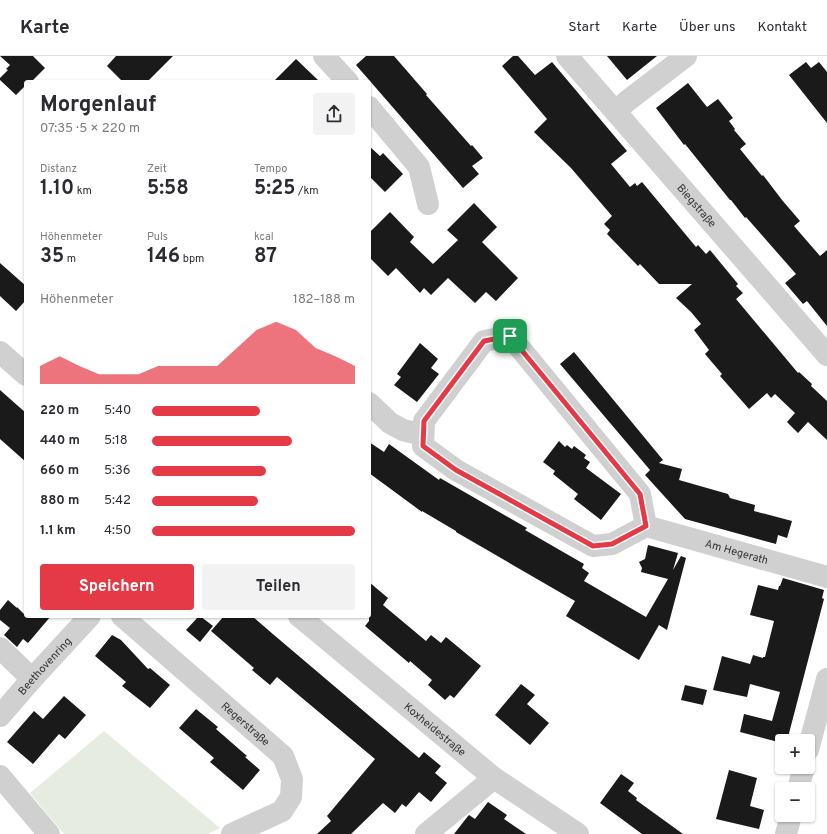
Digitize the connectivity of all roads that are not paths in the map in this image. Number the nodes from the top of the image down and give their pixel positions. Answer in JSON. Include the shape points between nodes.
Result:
{"nodes":[{"id":1,"x":324,"y":56,"type":"edge"},
{"id":2,"x":567,"y":56,"type":"edge"},
{"id":3,"x":686,"y":56,"type":"edge"},
{"id":4,"x":345,"y":80,"type":"edge"},
{"id":5,"x":371,"y":109,"type":"edge"},
{"id":6,"x":616,"y":112,"type":"junction"},
{"id":7,"x":428,"y":204,"type":"dead end"},
{"id":8,"x":0,"y":352,"type":"edge"},
{"id":9,"x":827,"y":356,"type":"edge"},
{"id":10,"x":24,"y":373,"type":"edge"},
{"id":11,"x":371,"y":405,"type":"edge"},
{"id":12,"x":423,"y":436,"type":"junction"},
{"id":13,"x":646,"y":526,"type":"junction"},
{"id":14,"x":827,"y":577,"type":"edge"},
{"id":15,"x":88,"y":618,"type":"edge"},
{"id":16,"x":124,"y":618,"type":"edge"},
{"id":17,"x":301,"y":618,"type":"edge"},
{"id":18,"x":0,"y":648,"type":"edge"},
{"id":19,"x":827,"y":678,"type":"edge"},
{"id":20,"x":32,"y":679,"type":"junction"},
{"id":21,"x":0,"y":716,"type":"edge"},
{"id":22,"x":812,"y":734,"type":"edge"},
{"id":23,"x":0,"y":776,"type":"edge"},
{"id":24,"x":494,"y":778,"type":"junction"},
{"id":25,"x":789,"y":822,"type":"edge"},
{"id":26,"x":49,"y":834,"type":"edge"},
{"id":27,"x":232,"y":834,"type":"edge"},
{"id":28,"x":426,"y":834,"type":"edge"},
{"id":29,"x":578,"y":834,"type":"edge"},
{"id":30,"x":786,"y":834,"type":"edge"}],
"edges":[{"from":1,"to":4,"type":"street"},
{"from":2,"to":6,"type":"street","name":"Biegstraße"},
{"from":3,"to":6,"type":"street"},
{"from":5,"to":7,"type":"street","via":[[419,167]]},
{"from":6,"to":9,"type":"street","name":"Biegstraße"},
{"from":8,"to":10,"type":"street"},
{"from":11,"to":12,"type":"street","via":[[390,423]]},
{"from":12,"to":13,"type":"street","via":[[423,446],[456,470],[593,546],[612,544]]},
{"from":12,"to":13,"type":"street","via":[[424,421],[484,341],[510,336],[640,494]]},
{"from":13,"to":14,"type":"street","name":"Am Hegerath"},
{"from":15,"to":20,"type":"street","name":"Beethovenring"},
{"from":16,"to":27,"type":"street","name":"Regerstraße","via":[[283,756],[292,779],[291,797],[282,811]]},
{"from":17,"to":24,"type":"street","name":"Koxheidestraße"},
{"from":18,"to":20,"type":"street"},
{"from":19,"to":22,"type":"street"},
{"from":20,"to":21,"type":"street","name":"Beethovenring"},
{"from":23,"to":26,"type":"street"},
{"from":24,"to":28,"type":"street"},
{"from":24,"to":29,"type":"street","name":"Koxheidestraße"},
{"from":25,"to":30,"type":"street"}]}
